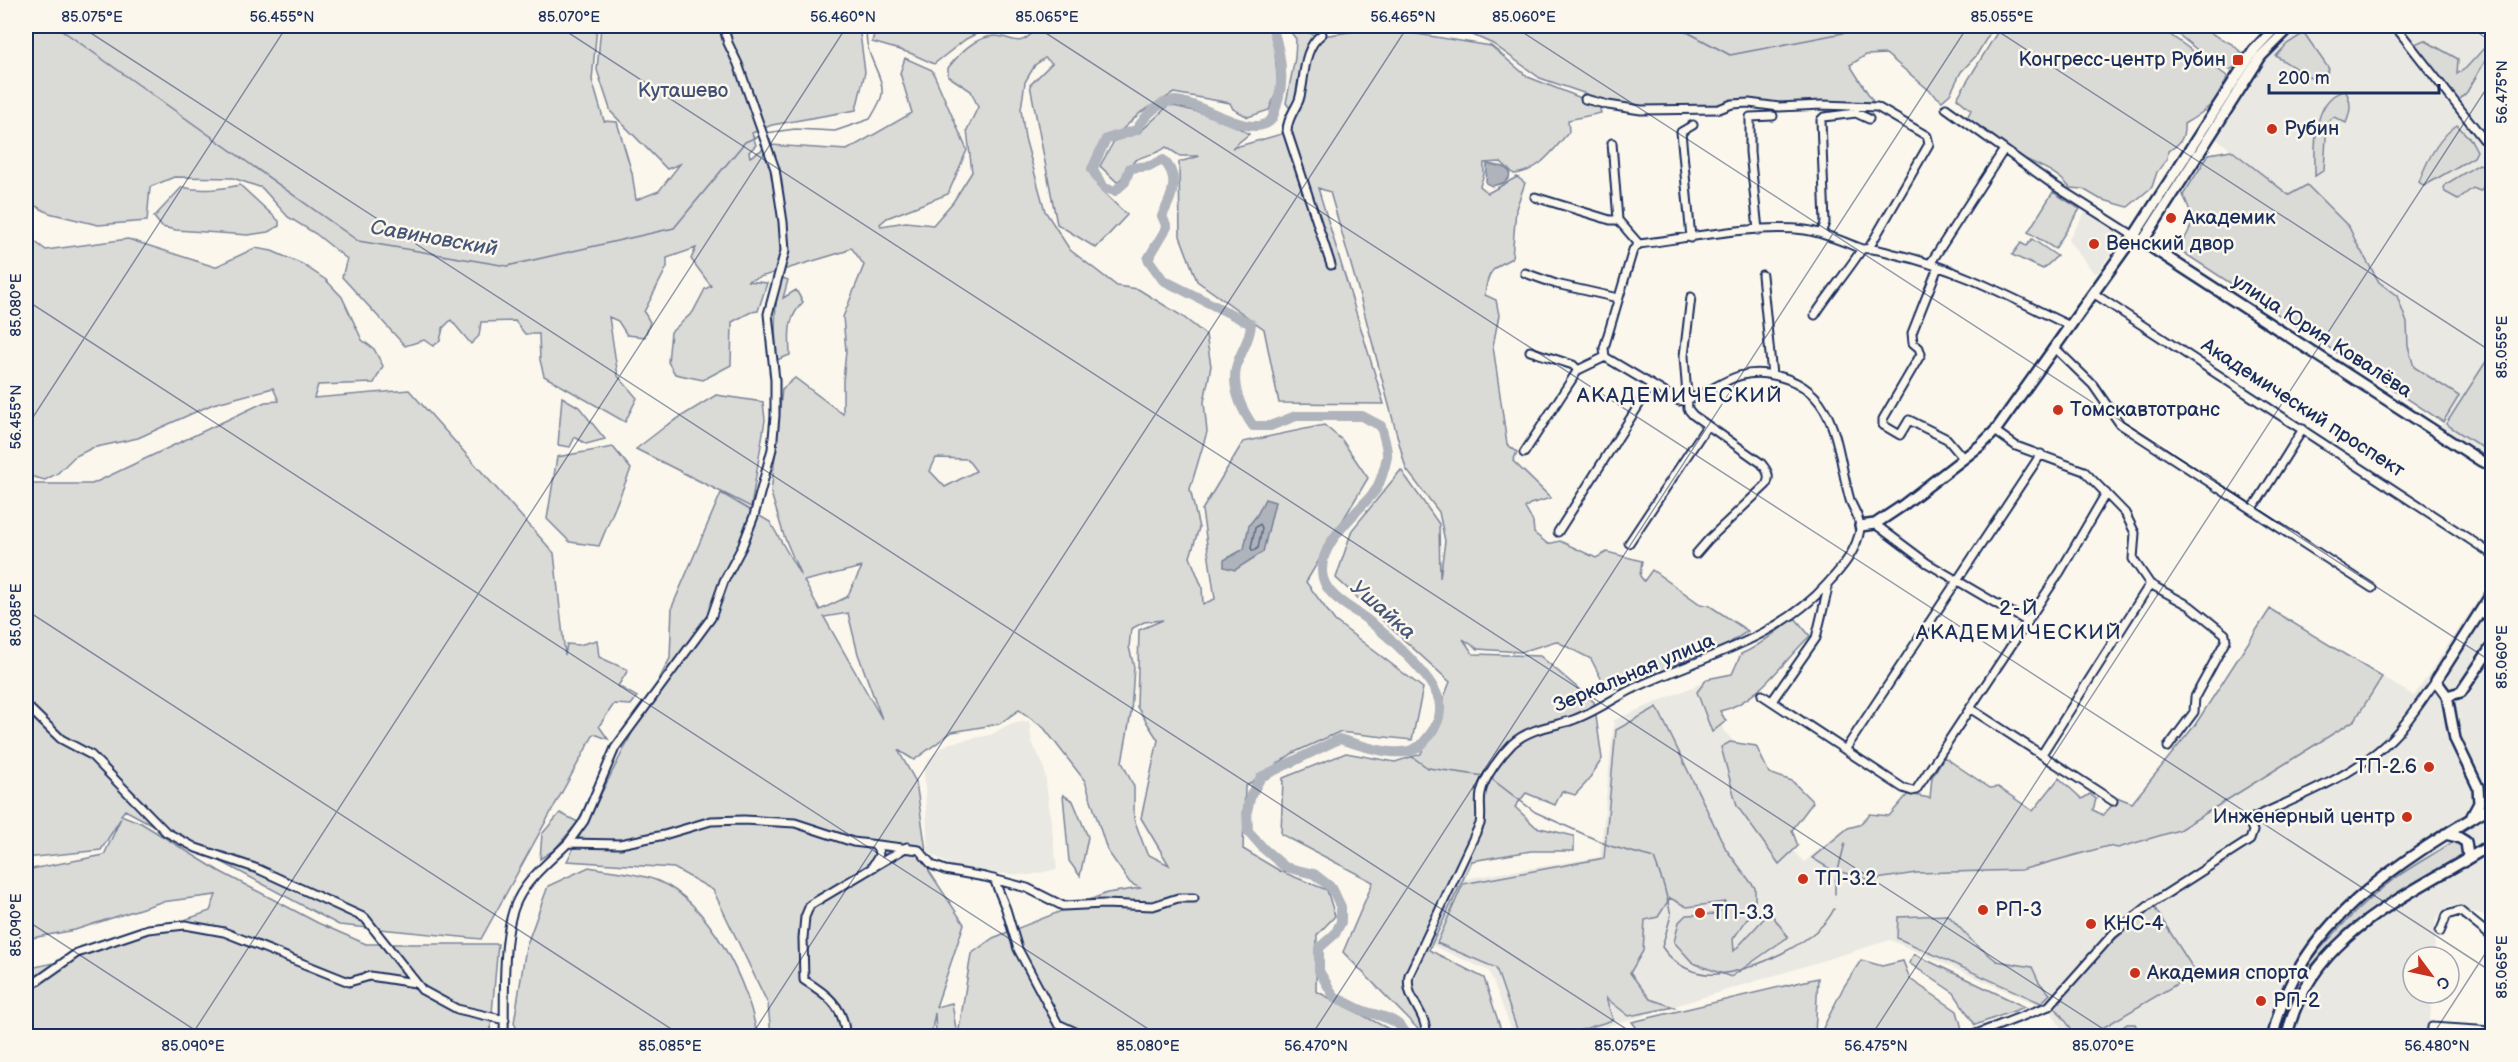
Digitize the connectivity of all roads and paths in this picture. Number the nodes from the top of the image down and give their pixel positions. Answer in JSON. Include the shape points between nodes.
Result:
{"nodes":[{"id":1,"x":726,"y":26,"type":"edge"},
{"id":2,"x":2277,"y":26,"type":"edge"},
{"id":3,"x":2291,"y":26,"type":"edge"},
{"id":4,"x":2395,"y":26,"type":"edge"},
{"id":5,"x":1322,"y":34,"type":"dead end"},
{"id":6,"x":2258,"y":53,"type":"junction"},
{"id":7,"x":1586,"y":99,"type":"dead end"},
{"id":8,"x":1946,"y":108,"type":"dead end"},
{"id":9,"x":1773,"y":116,"type":"dead end"},
{"id":10,"x":1869,"y":119,"type":"dead end"},
{"id":11,"x":1693,"y":125,"type":"dead end"},
{"id":12,"x":1612,"y":143,"type":"dead end"},
{"id":13,"x":2493,"y":150,"type":"edge"},
{"id":14,"x":2003,"y":151,"type":"junction"},
{"id":15,"x":1535,"y":197,"type":"dead end"},
{"id":16,"x":1618,"y":220,"type":"junction"},
{"id":17,"x":1758,"y":230,"type":"junction"},
{"id":18,"x":1821,"y":233,"type":"junction"},
{"id":19,"x":1690,"y":238,"type":"junction"},
{"id":20,"x":2138,"y":239,"type":"junction"},
{"id":21,"x":1639,"y":244,"type":"junction"},
{"id":22,"x":1866,"y":249,"type":"junction"},
{"id":23,"x":1930,"y":264,"type":"junction"},
{"id":24,"x":1331,"y":265,"type":"dead end"},
{"id":25,"x":1938,"y":267,"type":"junction"},
{"id":26,"x":1525,"y":273,"type":"dead end"},
{"id":27,"x":1762,"y":275,"type":"dead end"},
{"id":28,"x":2093,"y":293,"type":"junction"},
{"id":29,"x":1691,"y":297,"type":"dead end"},
{"id":30,"x":1618,"y":298,"type":"junction"},
{"id":31,"x":1815,"y":315,"type":"dead end"},
{"id":32,"x":2070,"y":326,"type":"junction"},
{"id":33,"x":2054,"y":347,"type":"junction"},
{"id":34,"x":1530,"y":351,"type":"dead end"},
{"id":35,"x":1605,"y":357,"type":"junction"},
{"id":36,"x":1578,"y":370,"type":"junction"},
{"id":37,"x":1772,"y":375,"type":"junction"},
{"id":38,"x":1651,"y":386,"type":"junction"},
{"id":39,"x":1687,"y":400,"type":"junction"},
{"id":40,"x":1707,"y":426,"type":"junction"},
{"id":41,"x":2302,"y":429,"type":"junction"},
{"id":42,"x":1995,"y":431,"type":"junction"},
{"id":43,"x":1524,"y":453,"type":"dead end"},
{"id":44,"x":2041,"y":454,"type":"junction"},
{"id":45,"x":1964,"y":459,"type":"junction"},
{"id":46,"x":2481,"y":461,"type":"junction"},
{"id":47,"x":2493,"y":465,"type":"edge"},
{"id":48,"x":2493,"y":474,"type":"edge"},
{"id":49,"x":2106,"y":493,"type":"junction"},
{"id":50,"x":2252,"y":510,"type":"junction"},
{"id":51,"x":1875,"y":524,"type":"junction"},
{"id":52,"x":1860,"y":526,"type":"junction"},
{"id":53,"x":1558,"y":531,"type":"dead end"},
{"id":54,"x":1629,"y":543,"type":"dead end"},
{"id":55,"x":1696,"y":554,"type":"dead end"},
{"id":56,"x":2493,"y":554,"type":"edge"},
{"id":57,"x":1958,"y":579,"type":"junction"},
{"id":58,"x":2150,"y":584,"type":"junction"},
{"id":59,"x":1827,"y":585,"type":"junction"},
{"id":60,"x":2372,"y":588,"type":"dead end"},
{"id":61,"x":2493,"y":593,"type":"edge"},
{"id":62,"x":2481,"y":612,"type":"junction"},
{"id":63,"x":2493,"y":619,"type":"edge"},
{"id":64,"x":2028,"y":622,"type":"junction"},
{"id":65,"x":2493,"y":646,"type":"edge"},
{"id":66,"x":2436,"y":681,"type":"junction"},
{"id":67,"x":1762,"y":695,"type":"dead end"},
{"id":68,"x":2447,"y":696,"type":"junction"},
{"id":69,"x":1772,"y":701,"type":"junction"},
{"id":70,"x":26,"y":705,"type":"edge"},
{"id":71,"x":1971,"y":709,"type":"junction"},
{"id":72,"x":2168,"y":747,"type":"dead end"},
{"id":73,"x":1845,"y":750,"type":"junction"},
{"id":74,"x":2042,"y":754,"type":"junction"},
{"id":75,"x":2113,"y":801,"type":"dead end"},
{"id":76,"x":2493,"y":806,"type":"edge"},
{"id":77,"x":2466,"y":822,"type":"junction"},
{"id":78,"x":2445,"y":834,"type":"junction"},
{"id":79,"x":567,"y":843,"type":"junction"},
{"id":80,"x":2493,"y":844,"type":"edge"},
{"id":81,"x":874,"y":845,"type":"junction"},
{"id":82,"x":907,"y":847,"type":"junction"},
{"id":83,"x":2463,"y":862,"type":"junction"},
{"id":84,"x":873,"y":866,"type":"junction"},
{"id":85,"x":994,"y":879,"type":"junction"},
{"id":86,"x":1194,"y":898,"type":"dead end"},
{"id":87,"x":2440,"y":933,"type":"dead end"},
{"id":88,"x":2493,"y":938,"type":"edge"},
{"id":89,"x":415,"y":983,"type":"junction"},
{"id":90,"x":26,"y":988,"type":"edge"},
{"id":91,"x":2281,"y":1006,"type":"junction"},
{"id":92,"x":2294,"y":1011,"type":"junction"},
{"id":93,"x":505,"y":1020,"type":"junction"},
{"id":94,"x":2493,"y":1031,"type":"edge"},
{"id":95,"x":504,"y":1036,"type":"edge"},
{"id":96,"x":843,"y":1036,"type":"edge"},
{"id":97,"x":1084,"y":1036,"type":"edge"},
{"id":98,"x":1426,"y":1036,"type":"edge"},
{"id":99,"x":1971,"y":1036,"type":"edge"},
{"id":100,"x":2273,"y":1036,"type":"edge"},
{"id":101,"x":2287,"y":1036,"type":"edge"},
{"id":102,"x":2431,"y":1036,"type":"edge"}],
"edges":[{"from":1,"to":79,"type":"street","via":[[728,43],[775,169],[783,222],[785,251],[768,315],[775,380],[772,449],[754,516],[711,618],[615,748],[584,821]]},
{"from":2,"to":6,"type":"street"},
{"from":3,"to":6,"type":"street"},
{"from":4,"to":13,"type":"street"},
{"from":5,"to":24,"type":"street","via":[[1316,38],[1302,72],[1299,98],[1287,131]]},
{"from":6,"to":20,"type":"street"},
{"from":7,"to":22,"type":"street","via":[[1641,110],[1701,110],[1749,103],[1877,107],[1909,124],[1927,136],[1929,144]]},
{"from":8,"to":14,"type":"street"},
{"from":9,"to":17,"type":"street","via":[[1750,117]]},
{"from":10,"to":18,"type":"street","via":[[1856,113],[1821,120],[1825,223]]},
{"from":11,"to":19,"type":"street","via":[[1681,132]]},
{"from":12,"to":16,"type":"street"},
{"from":14,"to":20,"type":"street"},
{"from":14,"to":23,"type":"street"},
{"from":15,"to":16,"type":"street"},
{"from":16,"to":21,"type":"street"},
{"from":17,"to":18,"type":"street","via":[[1785,228]]},
{"from":17,"to":19,"type":"street"},
{"from":18,"to":22,"type":"street"},
{"from":19,"to":21,"type":"street"},
{"from":20,"to":28,"type":"street"},
{"from":20,"to":46,"type":"street","name":"улица Юрия Ковалёва"},
{"from":21,"to":30,"type":"street","via":[[1629,257]]},
{"from":22,"to":23,"type":"street"},
{"from":22,"to":31,"type":"street","via":[[1835,283]]},
{"from":23,"to":25,"type":"street"},
{"from":25,"to":32,"type":"street"},
{"from":25,"to":45,"type":"street","via":[[1911,333],[1921,354],[1883,425],[1900,435],[1909,420],[1947,439]]},
{"from":26,"to":30,"type":"street"},
{"from":27,"to":37,"type":"street"},
{"from":28,"to":32,"type":"street"},
{"from":28,"to":41,"type":"street","name":"Академический проспект"},
{"from":29,"to":39,"type":"street","via":[[1684,356]]},
{"from":30,"to":35,"type":"street"},
{"from":32,"to":33,"type":"street"},
{"from":33,"to":42,"type":"street"},
{"from":33,"to":50,"type":"street","via":[[2093,385],[2120,424]]},
{"from":34,"to":36,"type":"street"},
{"from":35,"to":36,"type":"street"},
{"from":35,"to":38,"type":"street"},
{"from":36,"to":43,"type":"street"},
{"from":37,"to":39,"type":"street","via":[[1743,374]]},
{"from":37,"to":52,"type":"street","via":[[1802,386],[1829,414]]},
{"from":38,"to":39,"type":"street","via":[[1680,401]]},
{"from":38,"to":53,"type":"street"},
{"from":39,"to":40,"type":"street","via":[[1693,416]]},
{"from":40,"to":54,"type":"street"},
{"from":40,"to":55,"type":"street","via":[[1761,463],[1769,478]]},
{"from":41,"to":50,"type":"street"},
{"from":41,"to":56,"type":"street","name":"Академический проспект"},
{"from":42,"to":44,"type":"street","via":[[2016,446]]},
{"from":42,"to":45,"type":"street"},
{"from":44,"to":49,"type":"street","via":[[2084,471]]},
{"from":44,"to":57,"type":"street"},
{"from":45,"to":51,"type":"street"},
{"from":46,"to":47,"type":"street","name":"улица Юрия Ковалёва"},
{"from":46,"to":48,"type":"street","name":"улица Юрия Ковалёва"},
{"from":49,"to":58,"type":"street","via":[[2133,527],[2133,559]]},
{"from":49,"to":64,"type":"street"},
{"from":50,"to":60,"type":"street"},
{"from":51,"to":52,"type":"street"},
{"from":51,"to":57,"type":"street","via":[[1927,563]]},
{"from":52,"to":59,"type":"street","name":"Зеркальная улица","via":[[1858,540],[1846,562]]},
{"from":57,"to":64,"type":"street"},
{"from":57,"to":73,"type":"street"},
{"from":58,"to":72,"type":"street","via":[[2220,628],[2226,640],[2195,698],[2194,712]]},
{"from":58,"to":74,"type":"street"},
{"from":59,"to":69,"type":"street","via":[[1816,638]]},
{"from":59,"to":98,"type":"street","name":"Зеркальная улица","via":[[1786,619],[1756,637],[1636,687],[1570,721],[1520,737],[1510,746],[1483,785],[1480,824],[1409,975],[1409,991],[1426,1022]]},
{"from":61,"to":62,"type":"street"},
{"from":62,"to":63,"type":"street"},
{"from":62,"to":66,"type":"street"},
{"from":64,"to":71,"type":"street"},
{"from":65,"to":68,"type":"street","via":[[2461,692]]},
{"from":66,"to":68,"type":"street"},
{"from":66,"to":99,"type":"street","via":[[2380,750],[2342,775],[2249,820],[2253,831],[2250,840],[2152,903],[2113,934],[2049,1006]]},
{"from":67,"to":69,"type":"street"},
{"from":68,"to":77,"type":"street","via":[[2455,739],[2480,794],[2477,808]]},
{"from":69,"to":73,"type":"street"},
{"from":70,"to":89,"type":"street","via":[[61,739],[91,755],[166,832],[365,918]]},
{"from":71,"to":73,"type":"street","via":[[1919,788],[1912,791]]},
{"from":71,"to":74,"type":"street"},
{"from":74,"to":75,"type":"street"},
{"from":76,"to":77,"type":"street"},
{"from":77,"to":78,"type":"street"},
{"from":78,"to":83,"type":"street","via":[[2466,842],[2468,856]]},
{"from":78,"to":91,"type":"street","via":[[2381,878],[2347,909],[2301,966]]},
{"from":79,"to":81,"type":"street","via":[[620,843],[711,821],[744,820],[795,823]]},
{"from":79,"to":93,"type":"street","via":[[530,882],[512,916]]},
{"from":80,"to":83,"type":"street"},
{"from":81,"to":82,"type":"street"},
{"from":81,"to":84,"type":"street","via":[[879,854]]},
{"from":82,"to":84,"type":"street"},
{"from":82,"to":85,"type":"street","via":[[919,850],[932,865],[945,870]]},
{"from":83,"to":92,"type":"street","via":[[2342,940],[2310,978]]},
{"from":84,"to":96,"type":"street","via":[[810,905],[805,917],[804,980],[834,1002],[844,1021]]},
{"from":85,"to":86,"type":"street","via":[[1028,888],[1063,906],[1153,906],[1178,898]]},
{"from":85,"to":97,"type":"street","via":[[1018,949],[1058,1024]]},
{"from":87,"to":88,"type":"street","via":[[2447,915],[2460,911]]},
{"from":89,"to":90,"type":"street","via":[[370,976],[349,982],[224,932],[185,925],[148,929],[77,952]]},
{"from":89,"to":93,"type":"street","via":[[446,1004]]},
{"from":91,"to":92,"type":"street"},
{"from":91,"to":100,"type":"street"},
{"from":92,"to":101,"type":"street"},
{"from":93,"to":95,"type":"street"},
{"from":94,"to":102,"type":"street","via":[[2432,1027]]}]}
